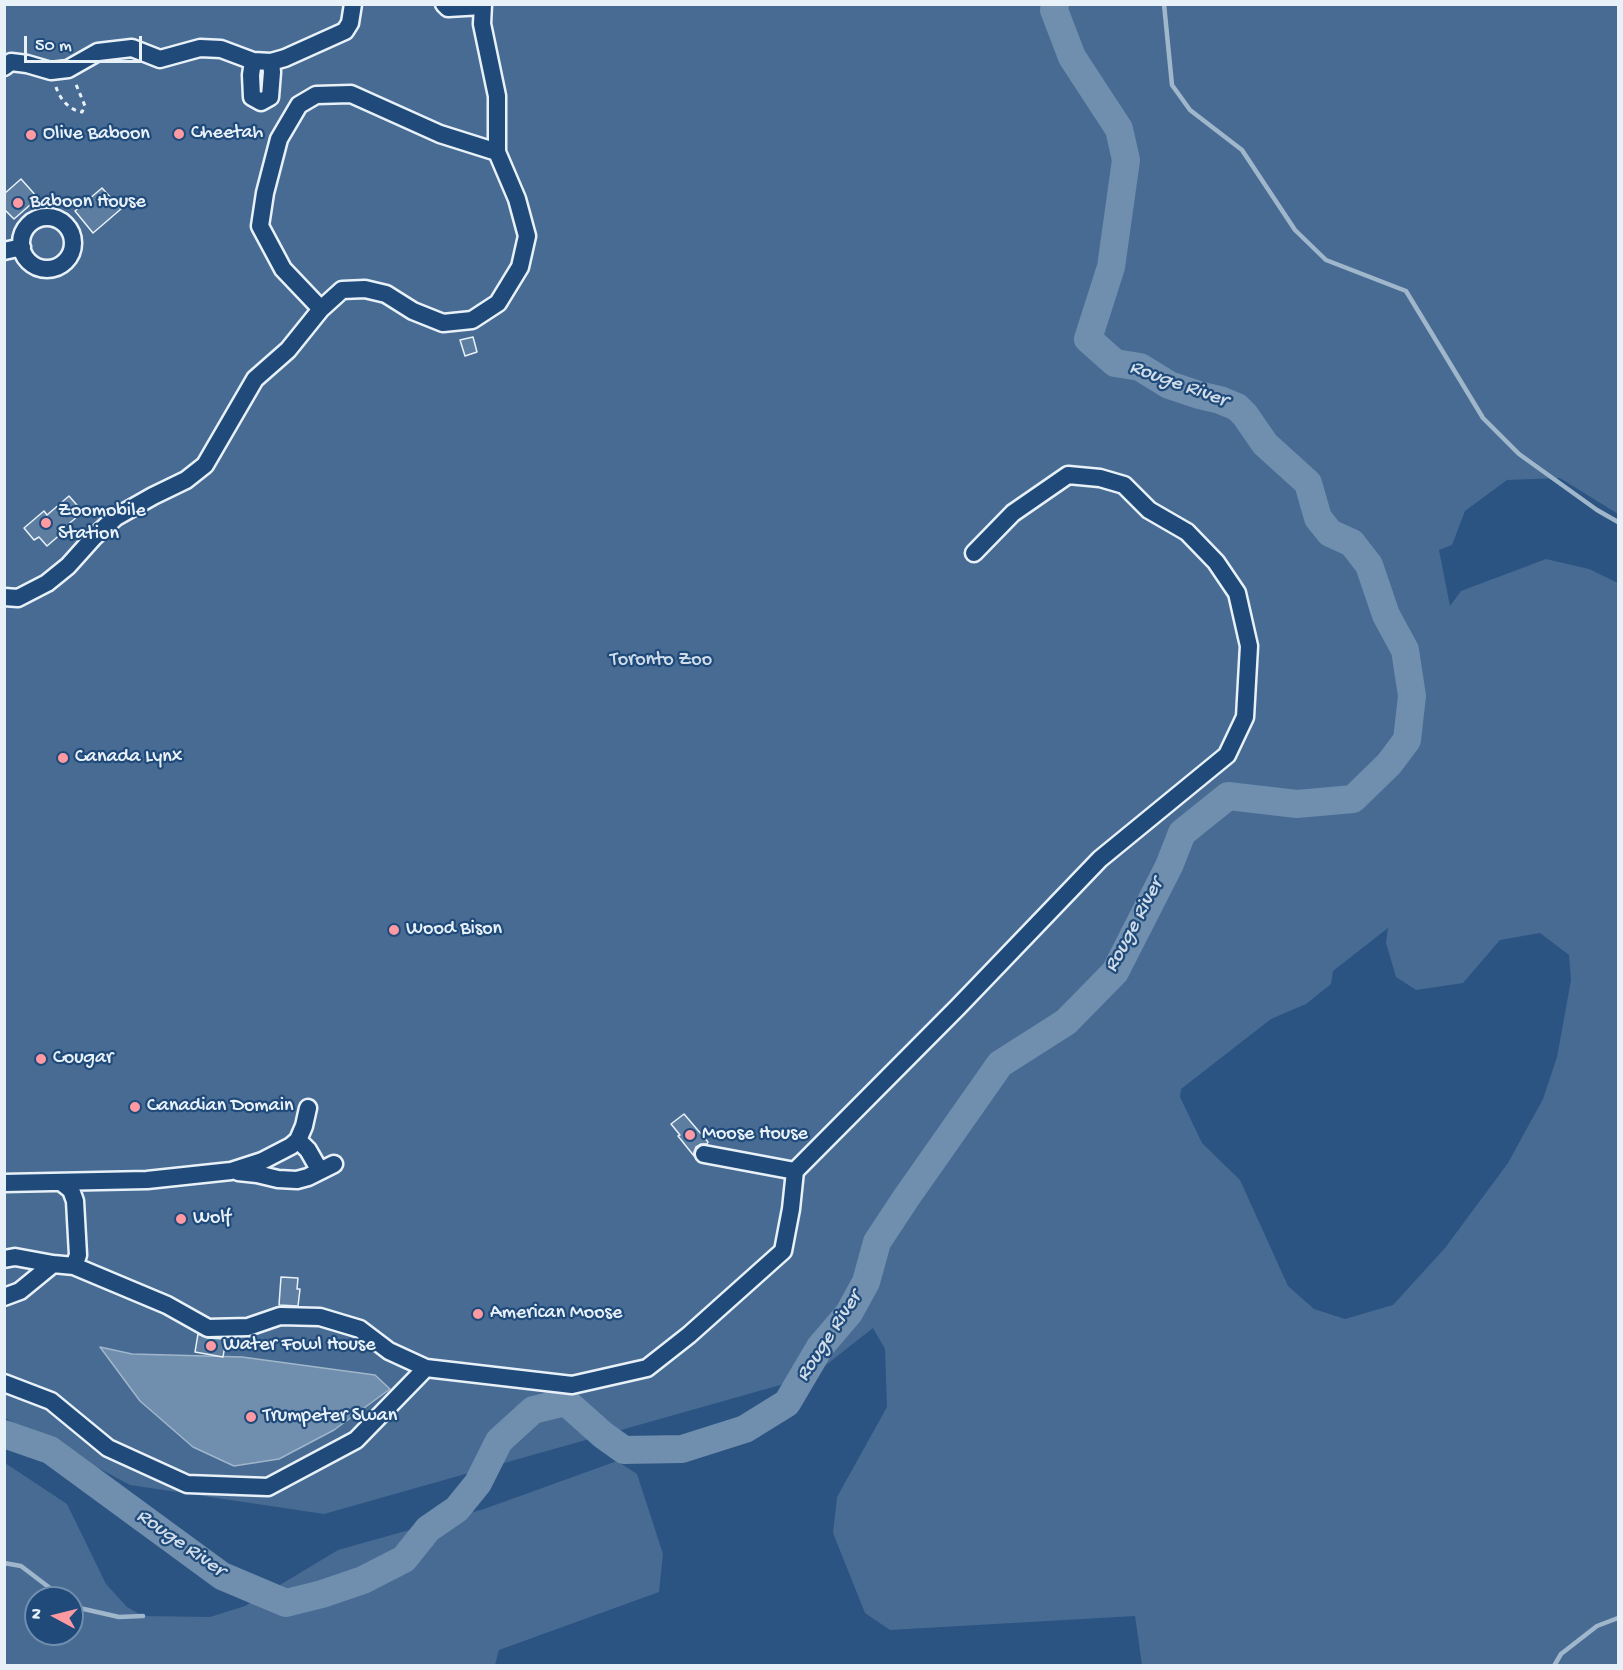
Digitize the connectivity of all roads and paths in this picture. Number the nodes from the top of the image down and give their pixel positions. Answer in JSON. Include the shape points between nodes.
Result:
{"nodes":[{"id":1,"x":444,"y":4,"type":"edge"},
{"id":2,"x":482,"y":5,"type":"edge"},
{"id":3,"x":356,"y":7,"type":"edge"},
{"id":4,"x":254,"y":61,"type":"junction"},
{"id":5,"x":271,"y":62,"type":"junction"},
{"id":6,"x":4,"y":67,"type":"edge"},
{"id":7,"x":60,"y":70,"type":"junction"},
{"id":8,"x":497,"y":152,"type":"junction"},
{"id":9,"x":22,"y":247,"type":"dead end"},
{"id":10,"x":4,"y":251,"type":"edge"},
{"id":11,"x":321,"y":309,"type":"junction"},
{"id":12,"x":974,"y":553,"type":"dead end"},
{"id":13,"x":11,"y":598,"type":"edge"},
{"id":14,"x":4,"y":610,"type":"edge"},
{"id":15,"x":308,"y":1108,"type":"dead end"},
{"id":16,"x":298,"y":1140,"type":"junction"},
{"id":17,"x":704,"y":1154,"type":"dead end"},
{"id":18,"x":231,"y":1171,"type":"junction"},
{"id":19,"x":795,"y":1171,"type":"junction"},
{"id":20,"x":61,"y":1182,"type":"junction"},
{"id":21,"x":4,"y":1183,"type":"edge"},
{"id":22,"x":4,"y":1259,"type":"edge"},
{"id":23,"x":53,"y":1264,"type":"junction"},
{"id":24,"x":74,"y":1266,"type":"junction"},
{"id":25,"x":4,"y":1297,"type":"edge"},
{"id":26,"x":426,"y":1368,"type":"junction"},
{"id":27,"x":4,"y":1383,"type":"edge"}],
"edges":[{"from":1,"to":2,"type":"street","via":[[448,8]]},
{"from":2,"to":8,"type":"street","via":[[482,24],[498,96]]},
{"from":3,"to":5,"type":"street","via":[[345,31]]},
{"from":4,"to":5,"type":"street"},
{"from":4,"to":5,"type":"street","via":[[252,97],[261,102],[270,97]]},
{"from":4,"to":7,"type":"street","via":[[221,49],[200,48],[160,59],[132,48],[98,52]]},
{"from":6,"to":7,"type":"street","via":[[11,62]]},
{"from":7,"to":7,"type":"path","via":[[59,96],[75,111],[82,112],[83,98]]},
{"from":8,"to":11,"type":"street","via":[[517,199],[527,236],[520,267],[498,303],[472,320],[443,322],[412,311],[386,294],[365,289],[342,290]]},
{"from":8,"to":11,"type":"street","via":[[440,134],[351,94],[316,95],[299,105],[279,139],[260,226],[283,268]]},
{"from":9,"to":10,"type":"street"},
{"from":11,"to":13,"type":"street","via":[[288,350],[255,379],[205,465],[186,480],[117,517],[47,583]]},
{"from":12,"to":19,"type":"street","via":[[1013,513],[1068,475],[1124,485],[1149,510],[1188,532],[1216,562],[1237,593],[1249,646],[1245,717],[1227,755],[1100,859]]},
{"from":13,"to":14,"type":"street"},
{"from":15,"to":16,"type":"street"},
{"from":16,"to":18,"type":"street","via":[[262,1161]]},
{"from":16,"to":18,"type":"street","via":[[327,1168],[297,1180]]},
{"from":17,"to":19,"type":"street"},
{"from":18,"to":20,"type":"street","via":[[147,1180]]},
{"from":19,"to":26,"type":"street","via":[[783,1251],[647,1368],[572,1385]]},
{"from":20,"to":21,"type":"street"},
{"from":20,"to":24,"type":"street","via":[[71,1190],[75,1201],[78,1256]]},
{"from":22,"to":23,"type":"street","via":[[15,1257]]},
{"from":23,"to":24,"type":"street"},
{"from":23,"to":25,"type":"street","via":[[20,1291]]},
{"from":24,"to":26,"type":"street","via":[[167,1305],[208,1328],[248,1327],[280,1316],[320,1317],[360,1329],[389,1351]]},
{"from":26,"to":27,"type":"street","via":[[356,1440],[268,1487],[187,1484],[108,1448],[51,1401]]}]}
